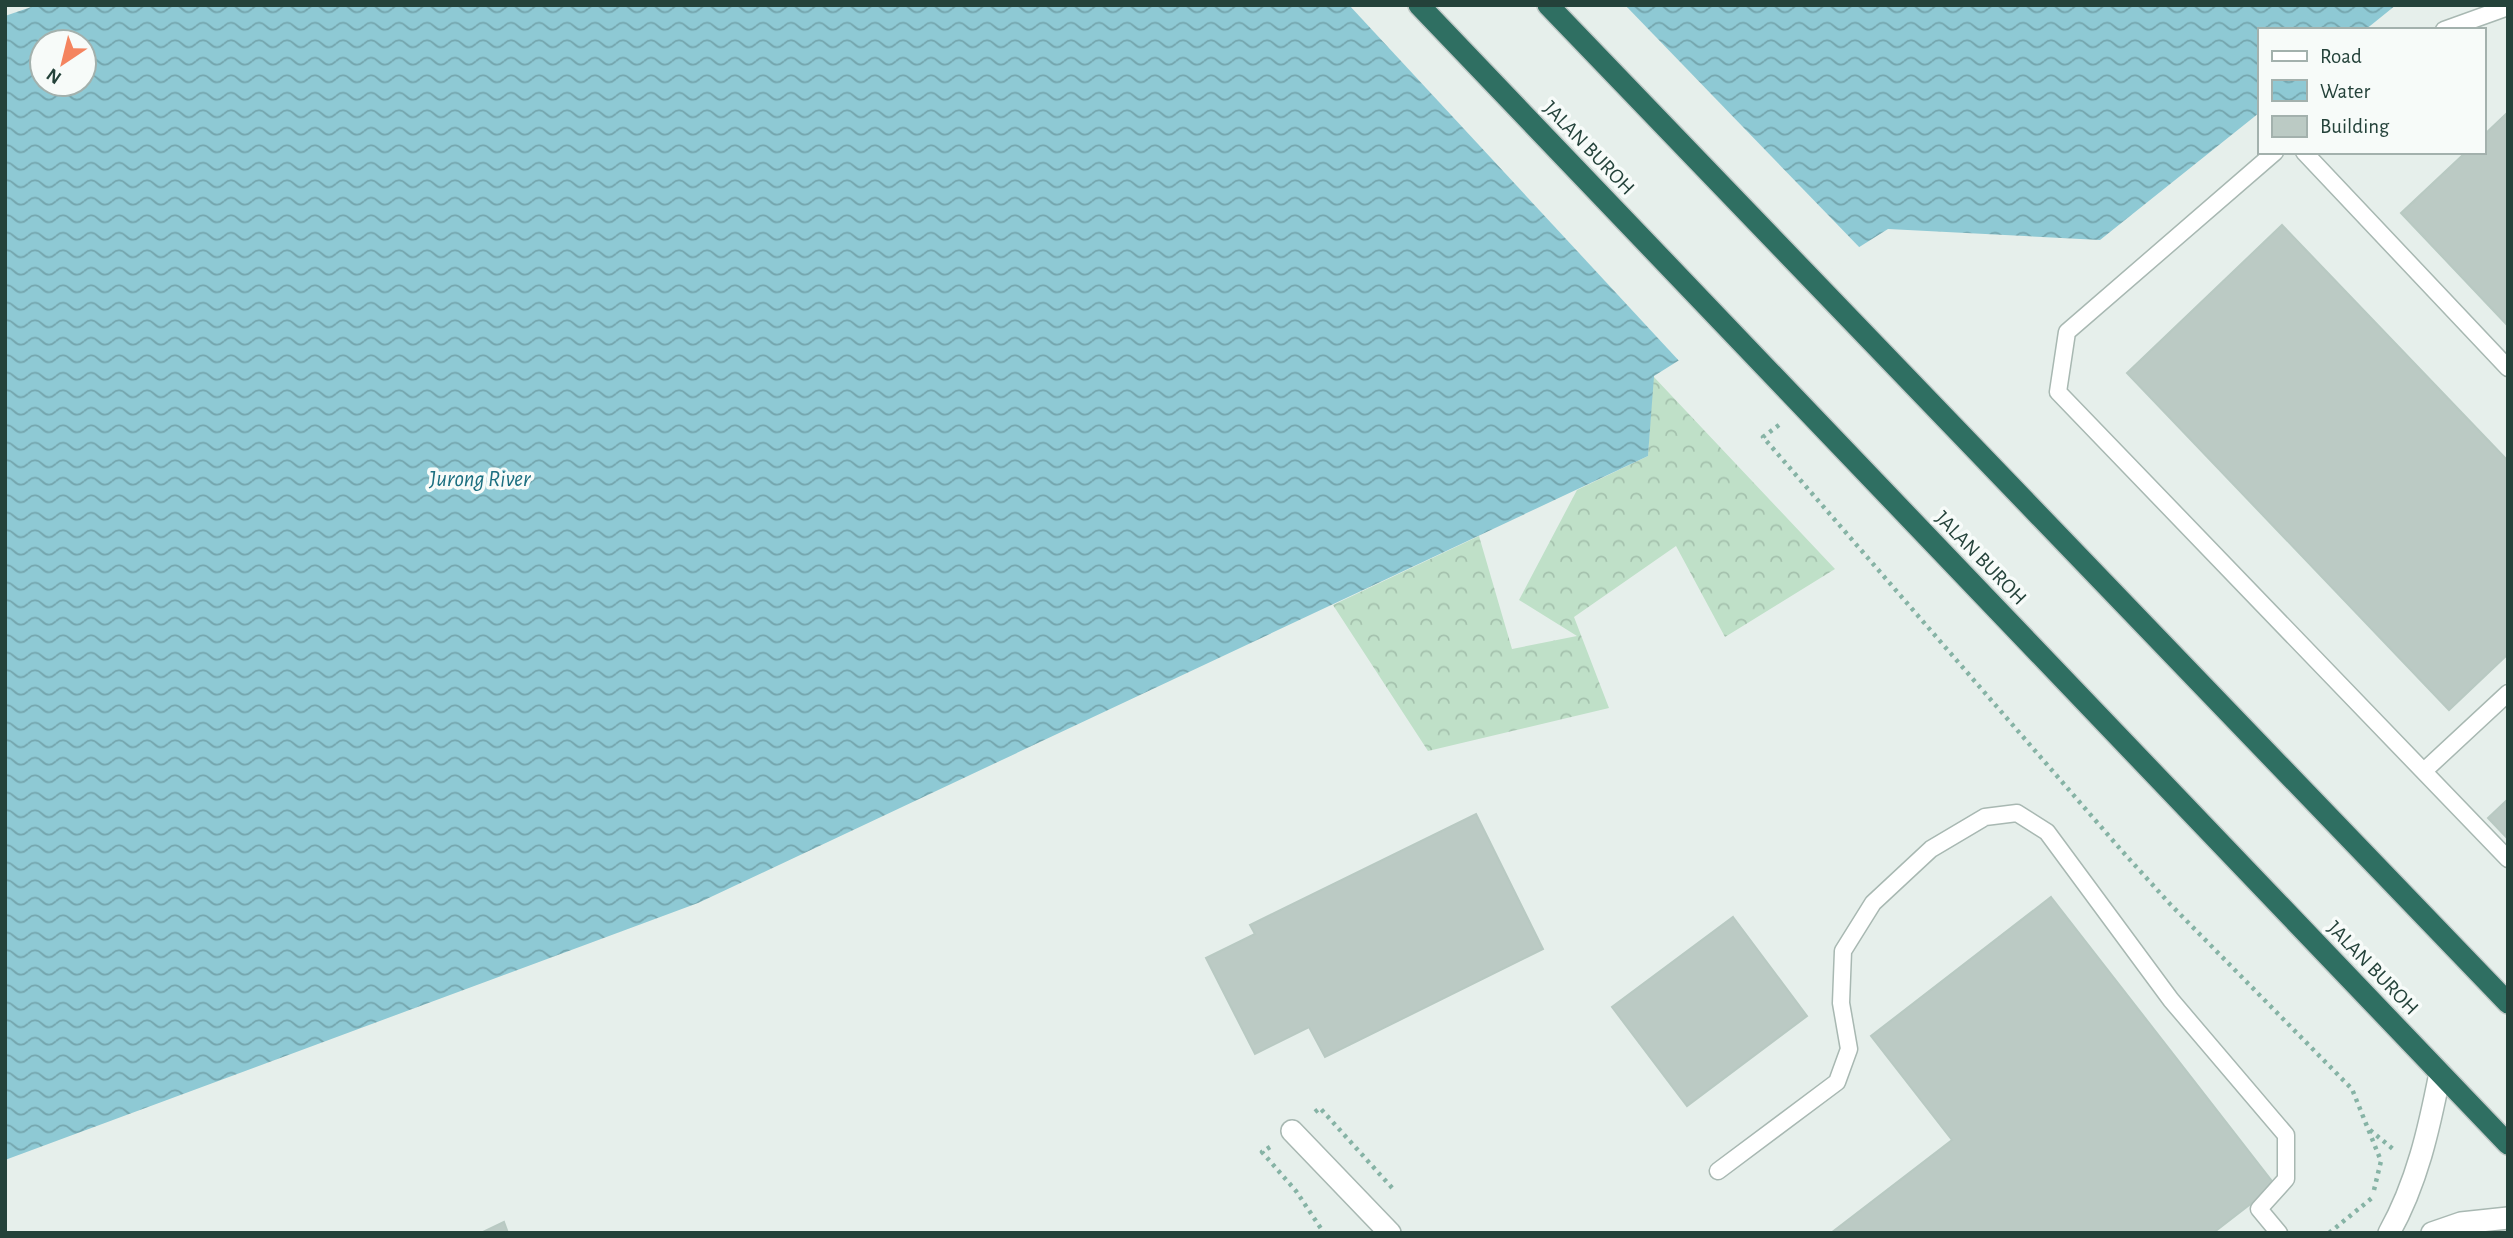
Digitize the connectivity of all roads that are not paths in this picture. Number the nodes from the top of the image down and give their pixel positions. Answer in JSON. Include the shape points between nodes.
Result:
{"nodes":[{"id":1,"x":1419,"y":5,"type":"edge"},
{"id":2,"x":1548,"y":5,"type":"edge"},
{"id":3,"x":2508,"y":7,"type":"edge"},
{"id":4,"x":2450,"y":28,"type":"edge"},
{"id":5,"x":2273,"y":154,"type":"edge"},
{"id":6,"x":2306,"y":154,"type":"edge"},
{"id":7,"x":2508,"y":368,"type":"edge"},
{"id":8,"x":2508,"y":693,"type":"edge"},
{"id":9,"x":2424,"y":771,"type":"junction"},
{"id":10,"x":2508,"y":859,"type":"edge"},
{"id":11,"x":2508,"y":1003,"type":"edge"},
{"id":12,"x":2440,"y":1073,"type":"junction"},
{"id":13,"x":1293,"y":1131,"type":"road end"},
{"id":14,"x":2508,"y":1144,"type":"edge"},
{"id":15,"x":1718,"y":1171,"type":"dead end"},
{"id":16,"x":2508,"y":1218,"type":"edge"},
{"id":17,"x":1390,"y":1233,"type":"edge"},
{"id":18,"x":2279,"y":1233,"type":"edge"},
{"id":19,"x":2389,"y":1233,"type":"edge"},
{"id":20,"x":2432,"y":1233,"type":"edge"}],
"edges":[{"from":1,"to":12,"type":"highway","name":"JALAN BUROH"},
{"from":2,"to":11,"type":"highway"},
{"from":3,"to":4,"type":"lane"},
{"from":5,"to":9,"type":"lane","via":[[2067,332],[2058,392]]},
{"from":6,"to":7,"type":"lane"},
{"from":8,"to":9,"type":"lane"},
{"from":9,"to":10,"type":"lane"},
{"from":12,"to":14,"type":"highway","name":"JALAN BUROH"},
{"from":12,"to":19,"type":"street","via":[[2414,1178]]},
{"from":13,"to":17,"type":"street"},
{"from":15,"to":18,"type":"lane","via":[[1837,1082],[1849,1049],[1841,1003],[1843,951],[1873,903],[1931,849],[1985,817],[2017,813],[2047,832],[2171,1000],[2286,1135],[2286,1179],[2259,1209]]},
{"from":16,"to":20,"type":"street","via":[[2461,1223]]}]}
